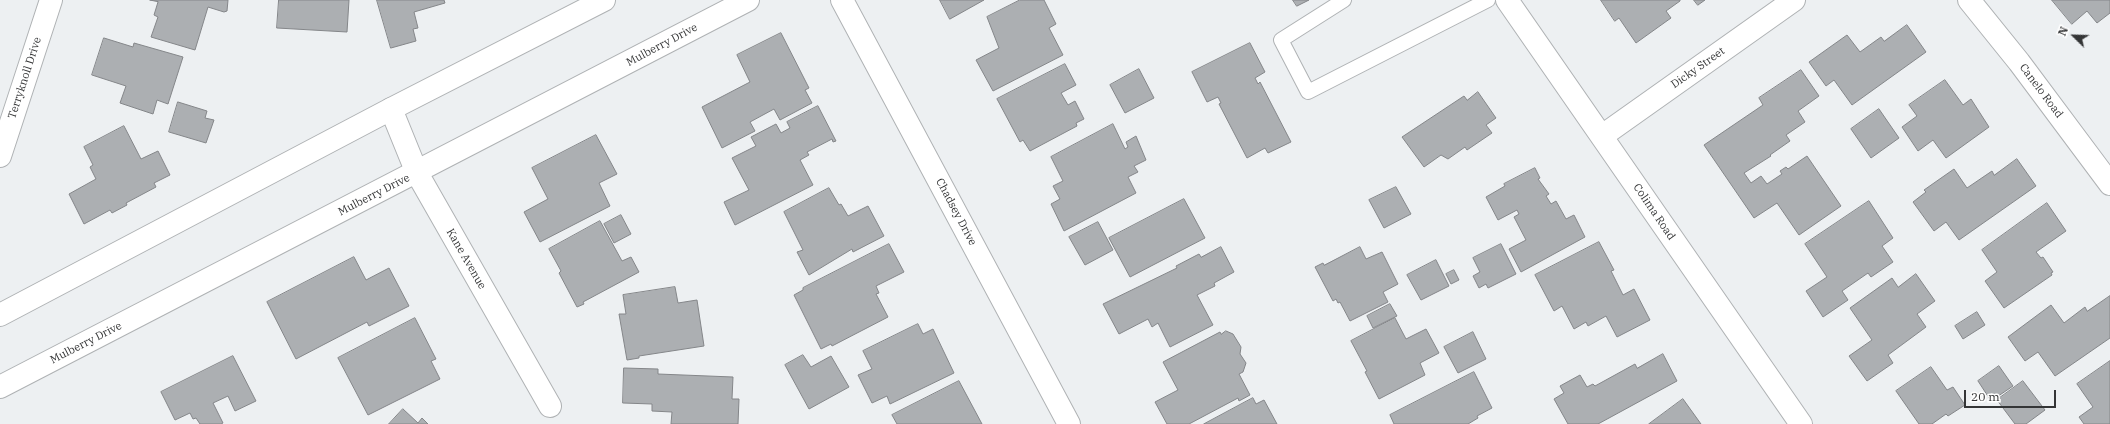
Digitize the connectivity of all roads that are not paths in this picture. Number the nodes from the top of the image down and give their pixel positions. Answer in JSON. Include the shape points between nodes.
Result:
{"nodes":[{"id":1,"x":51,"y":0,"type":"edge"},
{"id":2,"x":604,"y":0,"type":"edge"},
{"id":3,"x":748,"y":0,"type":"edge"},
{"id":4,"x":842,"y":0,"type":"edge"},
{"id":5,"x":1344,"y":0,"type":"edge"},
{"id":6,"x":1488,"y":0,"type":"edge"},
{"id":7,"x":1507,"y":0,"type":"edge"},
{"id":8,"x":1794,"y":0,"type":"edge"},
{"id":9,"x":1969,"y":0,"type":"edge"},
{"id":10,"x":391,"y":109,"type":"junction"},
{"id":11,"x":1602,"y":136,"type":"junction"},
{"id":12,"x":0,"y":156,"type":"edge"},
{"id":13,"x":417,"y":173,"type":"junction"},
{"id":14,"x":2110,"y":184,"type":"edge"},
{"id":15,"x":0,"y":316,"type":"edge"},
{"id":16,"x":0,"y":387,"type":"edge"},
{"id":17,"x":550,"y":406,"type":"dead end"},
{"id":18,"x":1069,"y":424,"type":"edge"},
{"id":19,"x":1801,"y":424,"type":"edge"}],
"edges":[{"from":1,"to":12,"type":"main road","name":"Terryknoll Drive"},
{"from":2,"to":10,"type":"main road"},
{"from":3,"to":13,"type":"main road","name":"Mulberry Drive"},
{"from":4,"to":18,"type":"main road","name":"Chadsey Drive"},
{"from":5,"to":6,"type":"lane","via":[[1281,40],[1308,92]]},
{"from":7,"to":11,"type":"main road","name":"Colima Road"},
{"from":8,"to":11,"type":"main road","name":"Dicky Street"},
{"from":9,"to":14,"type":"main road","name":"Canelo Road"},
{"from":10,"to":13,"type":"main road","name":"Kane Avenue"},
{"from":10,"to":15,"type":"main road"},
{"from":11,"to":19,"type":"main road","name":"Colima Road"},
{"from":13,"to":16,"type":"main road","name":"Mulberry Drive"},
{"from":13,"to":17,"type":"main road","name":"Kane Avenue"}]}
